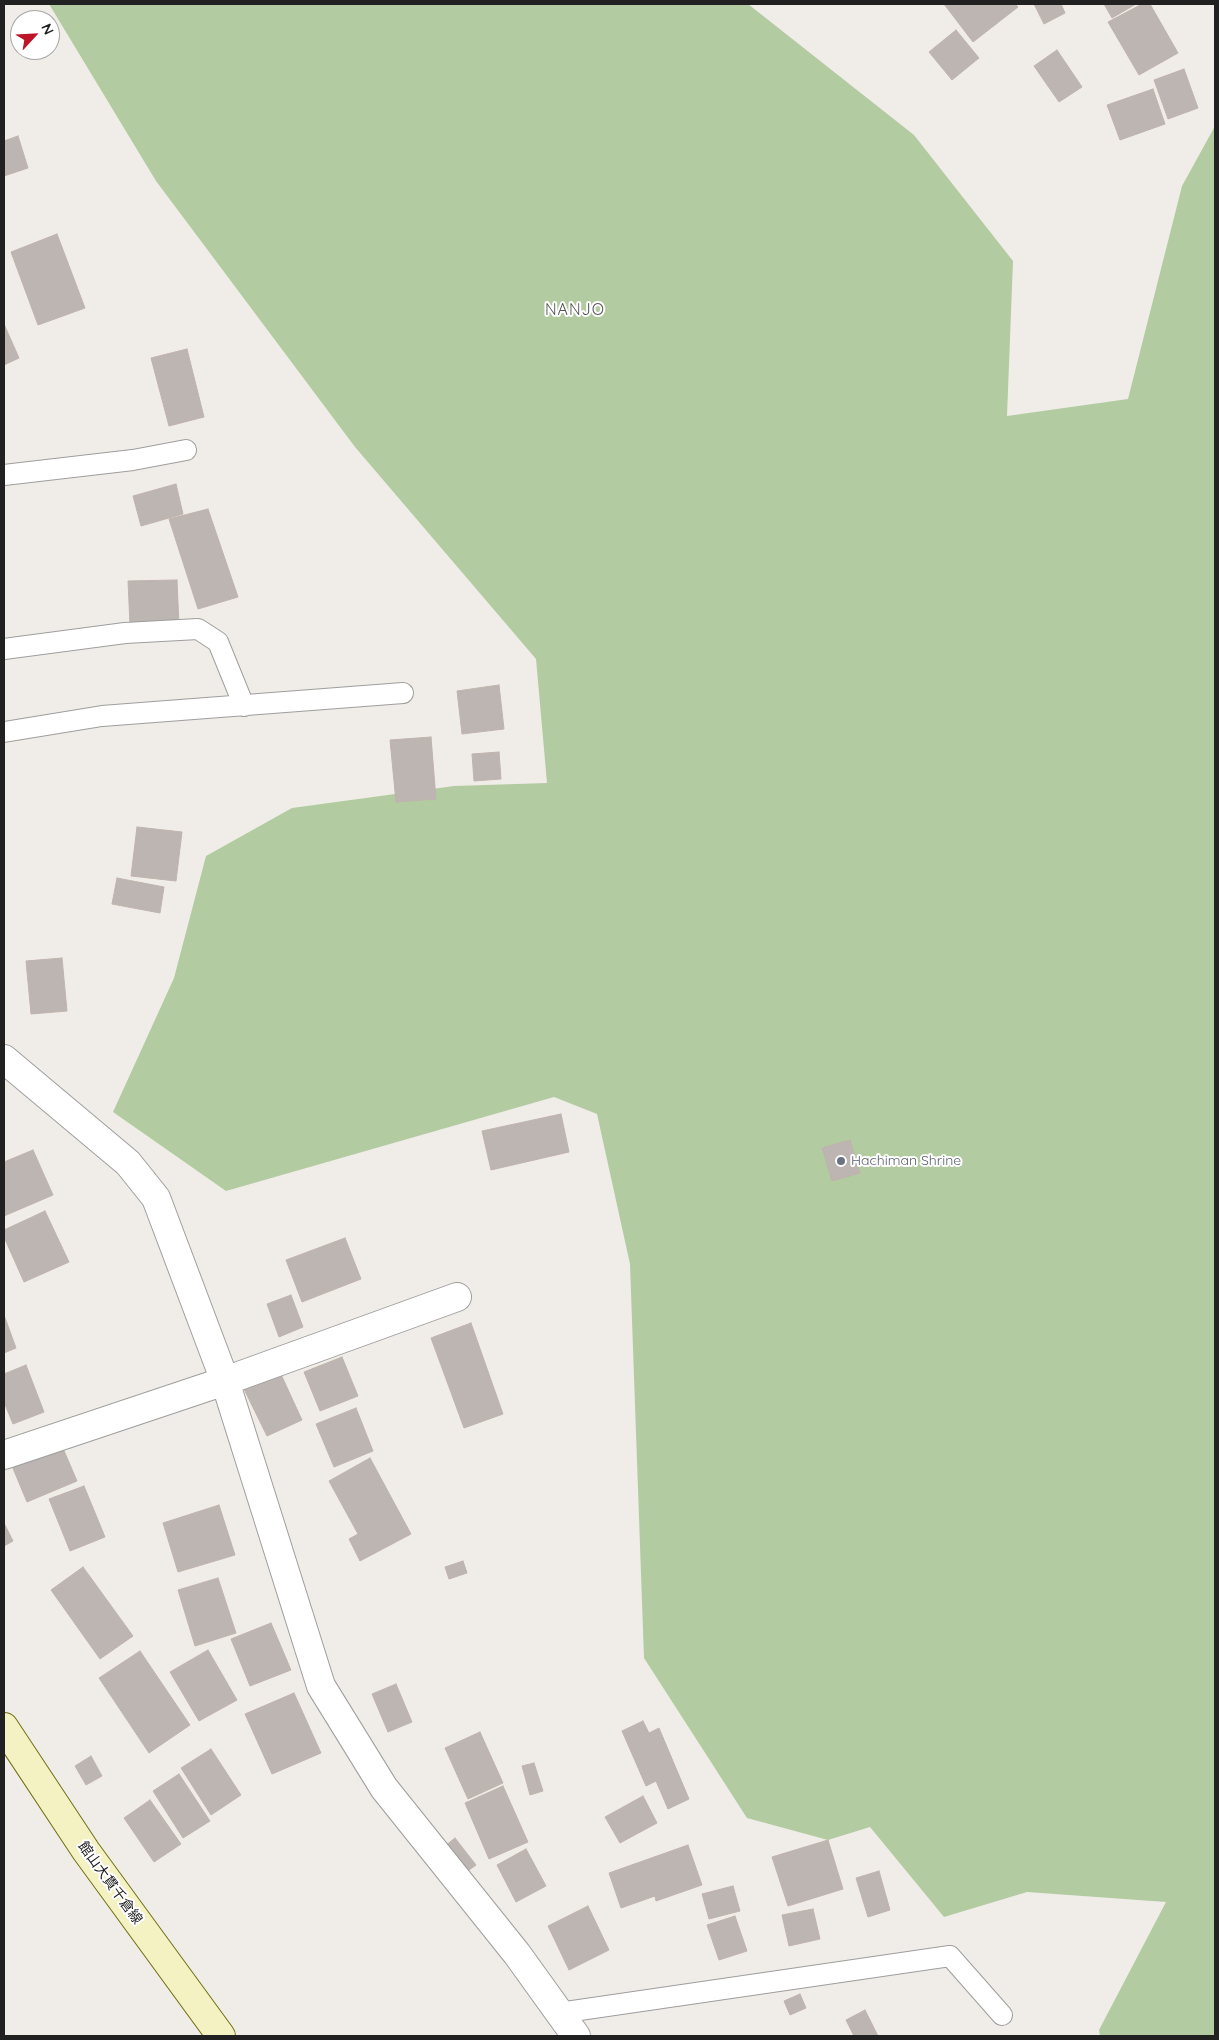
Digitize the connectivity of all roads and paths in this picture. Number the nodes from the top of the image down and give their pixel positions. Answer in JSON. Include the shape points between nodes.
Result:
{"nodes":[{"id":1,"x":186,"y":450,"type":"dead end"},
{"id":2,"x":4,"y":475,"type":"edge"},
{"id":3,"x":4,"y":649,"type":"edge"},
{"id":4,"x":403,"y":693,"type":"dead end"},
{"id":5,"x":244,"y":706,"type":"junction"},
{"id":6,"x":4,"y":732,"type":"edge"},
{"id":7,"x":4,"y":1059,"type":"edge"},
{"id":8,"x":457,"y":1297,"type":"dead end"},
{"id":9,"x":225,"y":1381,"type":"junction"},
{"id":10,"x":4,"y":1455,"type":"edge"},
{"id":11,"x":4,"y":1728,"type":"edge"},
{"id":12,"x":559,"y":2013,"type":"junction"},
{"id":13,"x":1002,"y":2014,"type":"dead end"},
{"id":14,"x":221,"y":2036,"type":"edge"},
{"id":15,"x":576,"y":2036,"type":"edge"}],
"edges":[{"from":1,"to":2,"type":"lane","via":[[133,460]]},
{"from":3,"to":5,"type":"lane","via":[[125,633],[198,629],[218,642]]},
{"from":4,"to":5,"type":"lane"},
{"from":5,"to":6,"type":"lane","via":[[102,716]]},
{"from":7,"to":9,"type":"street","via":[[128,1163],[156,1198]]},
{"from":8,"to":9,"type":"street"},
{"from":9,"to":10,"type":"street"},
{"from":9,"to":12,"type":"street","via":[[321,1686],[384,1788],[517,1954]]},
{"from":11,"to":14,"type":"main road","name":"館山大貫千倉線","via":[[86,1851]]},
{"from":12,"to":13,"type":"lane","via":[[950,1956]]},
{"from":12,"to":15,"type":"street"}]}
